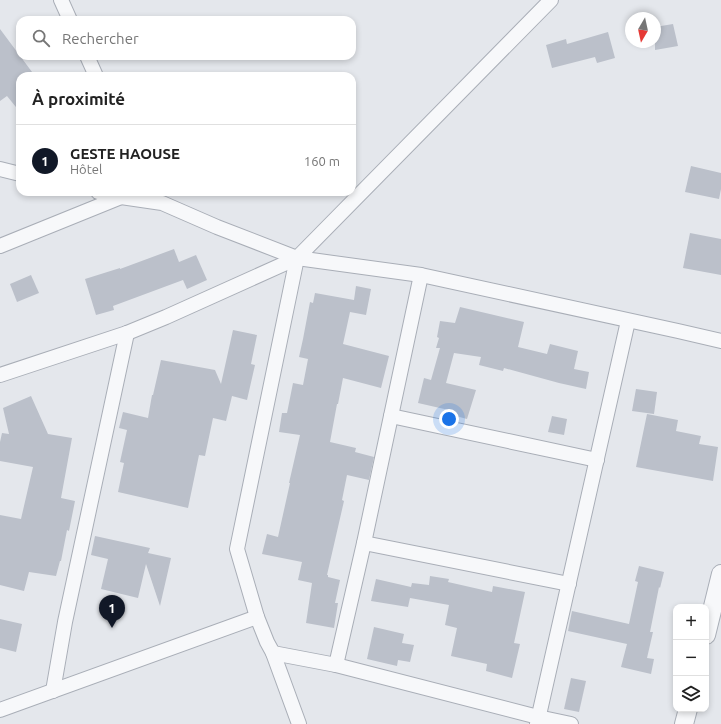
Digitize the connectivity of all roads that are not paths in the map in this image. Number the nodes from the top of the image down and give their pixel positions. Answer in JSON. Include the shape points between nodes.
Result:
{"nodes":[{"id":1,"x":61,"y":0,"type":"edge"},
{"id":2,"x":551,"y":0,"type":"edge"},
{"id":3,"x":68,"y":16,"type":"edge"},
{"id":4,"x":89,"y":60,"type":"edge"},
{"id":5,"x":94,"y":72,"type":"edge"},
{"id":6,"x":0,"y":169,"type":"edge"},
{"id":7,"x":16,"y":173,"type":"edge"},
{"id":8,"x":116,"y":196,"type":"edge"},
{"id":9,"x":121,"y":197,"type":"junction"},
{"id":10,"x":159,"y":198,"type":"edge"},
{"id":11,"x":0,"y":246,"type":"edge"},
{"id":12,"x":297,"y":258,"type":"junction"},
{"id":13,"x":421,"y":275,"type":"junction"},
{"id":14,"x":628,"y":321,"type":"junction"},
{"id":15,"x":127,"y":333,"type":"junction"},
{"id":16,"x":721,"y":342,"type":"edge"},
{"id":17,"x":0,"y":375,"type":"edge"},
{"id":18,"x":391,"y":416,"type":"junction"},
{"id":19,"x":597,"y":460,"type":"junction"},
{"id":20,"x":364,"y":543,"type":"junction"},
{"id":21,"x":721,"y":574,"type":"edge"},
{"id":22,"x":569,"y":584,"type":"junction"},
{"id":23,"x":257,"y":617,"type":"junction"},
{"id":24,"x":709,"y":623,"type":"edge"},
{"id":25,"x":272,"y":653,"type":"junction"},
{"id":26,"x":336,"y":665,"type":"junction"},
{"id":27,"x":53,"y":692,"type":"junction"},
{"id":28,"x":0,"y":710,"type":"edge"},
{"id":29,"x":687,"y":712,"type":"edge"},
{"id":30,"x":538,"y":721,"type":"edge"},
{"id":31,"x":299,"y":724,"type":"edge"},
{"id":32,"x":571,"y":724,"type":"edge"},
{"id":33,"x":684,"y":724,"type":"edge"}],
"edges":[{"from":1,"to":3,"type":"street"},
{"from":2,"to":12,"type":"street"},
{"from":4,"to":5,"type":"street"},
{"from":6,"to":7,"type":"street"},
{"from":8,"to":9,"type":"street"},
{"from":9,"to":10,"type":"street"},
{"from":9,"to":11,"type":"street"},
{"from":10,"to":12,"type":"street","via":[[217,227]]},
{"from":12,"to":13,"type":"street"},
{"from":12,"to":15,"type":"street"},
{"from":12,"to":23,"type":"street","via":[[237,549]]},
{"from":13,"to":14,"type":"street"},
{"from":13,"to":18,"type":"street"},
{"from":14,"to":16,"type":"street"},
{"from":14,"to":19,"type":"street"},
{"from":15,"to":17,"type":"street"},
{"from":15,"to":27,"type":"street","via":[[65,622]]},
{"from":18,"to":19,"type":"street"},
{"from":18,"to":20,"type":"street"},
{"from":19,"to":22,"type":"street"},
{"from":20,"to":22,"type":"street"},
{"from":20,"to":26,"type":"street"},
{"from":21,"to":24,"type":"street"},
{"from":22,"to":30,"type":"street"},
{"from":23,"to":25,"type":"street"},
{"from":23,"to":27,"type":"street"},
{"from":25,"to":26,"type":"street"},
{"from":25,"to":31,"type":"street"},
{"from":26,"to":30,"type":"street"},
{"from":27,"to":28,"type":"street"},
{"from":29,"to":33,"type":"street"},
{"from":30,"to":32,"type":"street"}]}
